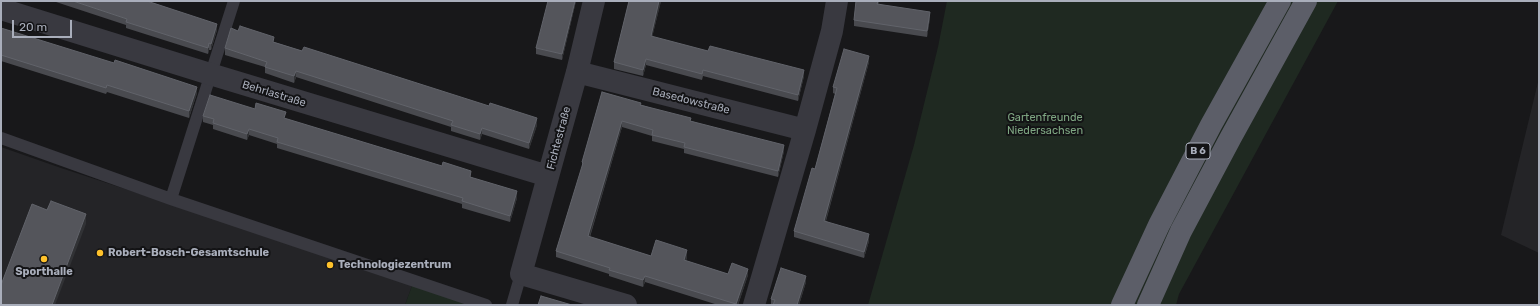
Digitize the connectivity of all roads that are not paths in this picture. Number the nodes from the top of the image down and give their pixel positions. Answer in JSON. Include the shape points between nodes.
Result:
{"nodes":[{"id":1,"x":234,"y":1,"type":"edge"},
{"id":2,"x":594,"y":1,"type":"edge"},
{"id":3,"x":837,"y":1,"type":"edge"},
{"id":4,"x":1280,"y":1,"type":"edge"},
{"id":5,"x":1306,"y":1,"type":"edge"},
{"id":6,"x":1,"y":9,"type":"edge"},
{"id":7,"x":577,"y":72,"type":"junction"},
{"id":8,"x":210,"y":74,"type":"junction"},
{"id":9,"x":806,"y":130,"type":"junction"},
{"id":10,"x":1,"y":138,"type":"edge"},
{"id":11,"x":548,"y":176,"type":"junction"},
{"id":12,"x":171,"y":199,"type":"junction"},
{"id":13,"x":521,"y":274,"type":"junction"},
{"id":14,"x":486,"y":305,"type":"edge"},
{"id":15,"x":512,"y":305,"type":"edge"},
{"id":16,"x":626,"y":305,"type":"edge"},
{"id":17,"x":754,"y":305,"type":"edge"},
{"id":18,"x":1122,"y":305,"type":"edge"},
{"id":19,"x":1148,"y":305,"type":"edge"}],
"edges":[{"from":1,"to":8,"type":"lane"},
{"from":2,"to":7,"type":"street","name":"Fichtestraße"},
{"from":3,"to":9,"type":"street","via":[[832,31]]},
{"from":4,"to":18,"type":"highway","number":"B 6","via":[[1152,239]]},
{"from":5,"to":19,"type":"highway","number":"B 6","via":[[1181,231]]},
{"from":6,"to":8,"type":"street","name":"Behrlastraße"},
{"from":7,"to":9,"type":"street","name":"Basedowstraße"},
{"from":7,"to":11,"type":"street","name":"Fichtestraße"},
{"from":8,"to":11,"type":"street","name":"Behrlastraße"},
{"from":8,"to":12,"type":"lane"},
{"from":9,"to":17,"type":"street"},
{"from":10,"to":12,"type":"lane"},
{"from":11,"to":13,"type":"street","name":"Fichtestraße"},
{"from":12,"to":14,"type":"lane"},
{"from":13,"to":15,"type":"lane"},
{"from":13,"to":16,"type":"street"}]}
